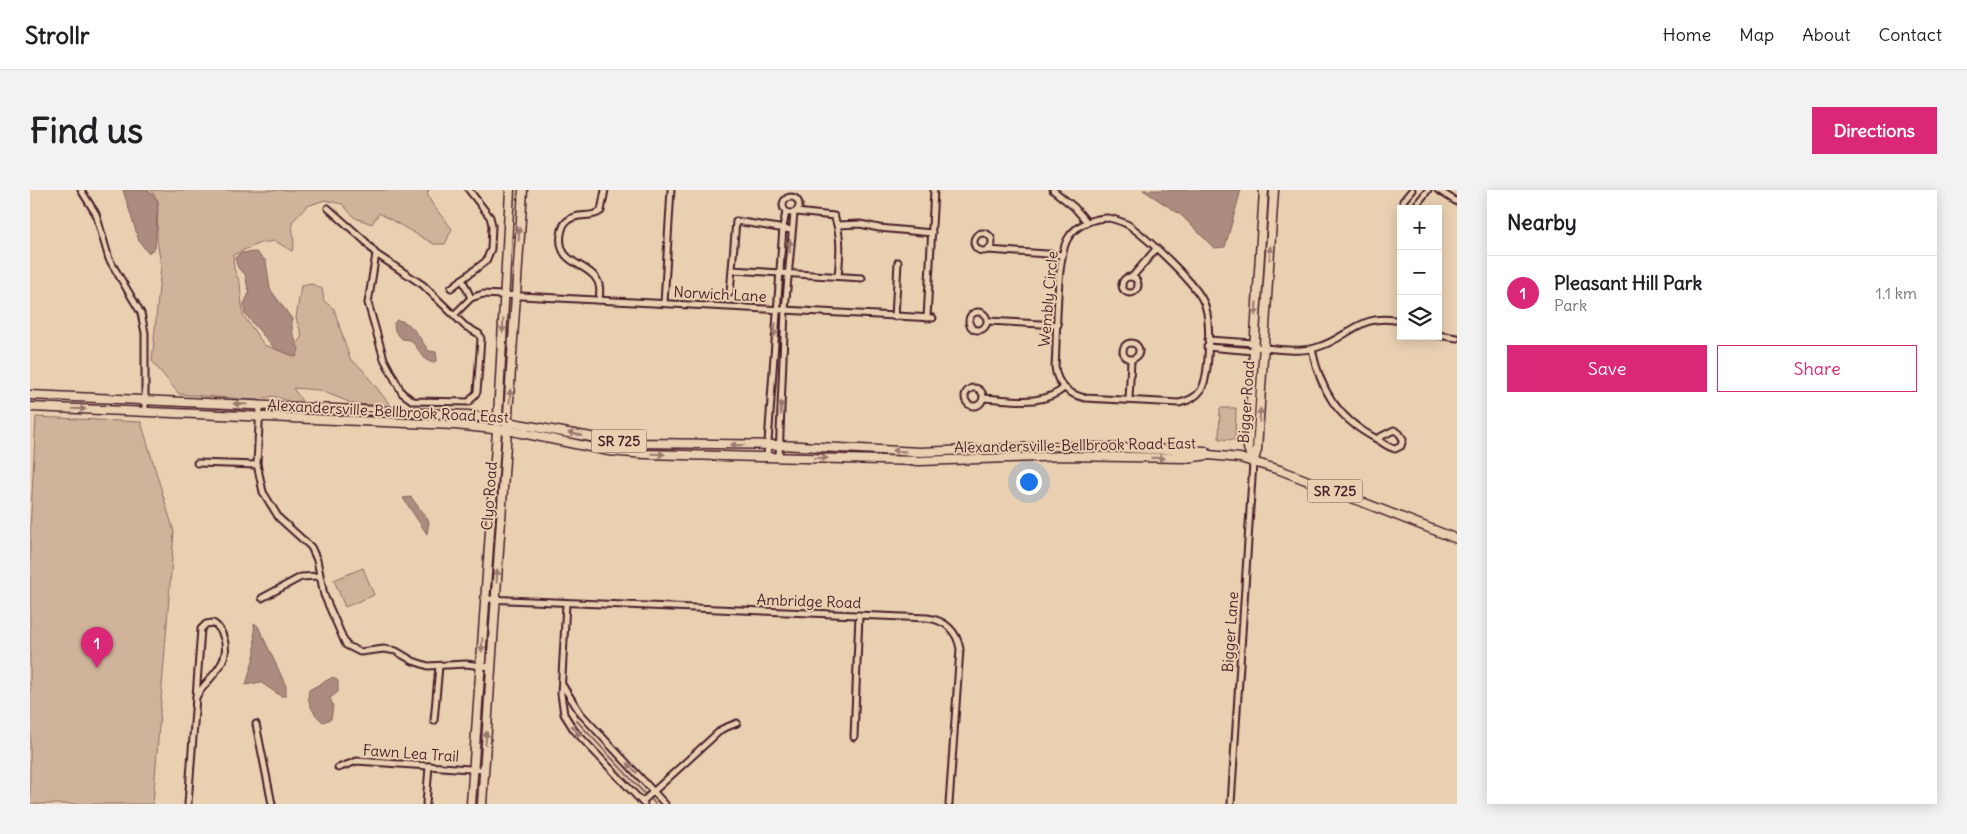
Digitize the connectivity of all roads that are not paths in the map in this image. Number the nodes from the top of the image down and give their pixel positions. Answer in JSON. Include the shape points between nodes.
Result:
{"nodes":[{"id":1,"x":81,"y":190,"type":"edge"},
{"id":2,"x":469,"y":190,"type":"edge"},
{"id":3,"x":510,"y":190,"type":"edge"},
{"id":4,"x":523,"y":190,"type":"edge"},
{"id":5,"x":605,"y":190,"type":"edge"},
{"id":6,"x":671,"y":190,"type":"edge"},
{"id":7,"x":934,"y":190,"type":"edge"},
{"id":8,"x":1053,"y":190,"type":"edge"},
{"id":9,"x":1264,"y":190,"type":"edge"},
{"id":10,"x":1274,"y":190,"type":"edge"},
{"id":11,"x":1412,"y":190,"type":"edge"},
{"id":12,"x":1428,"y":190,"type":"edge"},
{"id":13,"x":1438,"y":190,"type":"edge"},
{"id":14,"x":1457,"y":202,"type":"edge"},
{"id":15,"x":1404,"y":205,"type":"edge"},
{"id":16,"x":1416,"y":205,"type":"edge"},
{"id":17,"x":328,"y":208,"type":"dead end"},
{"id":18,"x":786,"y":212,"type":"junction"},
{"id":19,"x":795,"y":212,"type":"junction"},
{"id":20,"x":1087,"y":222,"type":"junction"},
{"id":21,"x":838,"y":225,"type":"junction"},
{"id":22,"x":783,"y":227,"type":"junction"},
{"id":23,"x":791,"y":230,"type":"junction"},
{"id":24,"x":932,"y":232,"type":"junction"},
{"id":25,"x":1156,"y":249,"type":"junction"},
{"id":26,"x":988,"y":250,"type":"dead end"},
{"id":27,"x":376,"y":254,"type":"junction"},
{"id":28,"x":1062,"y":255,"type":"junction"},
{"id":29,"x":898,"y":262,"type":"dead end"},
{"id":30,"x":732,"y":270,"type":"junction"},
{"id":31,"x":780,"y":273,"type":"junction"},
{"id":32,"x":789,"y":274,"type":"junction"},
{"id":33,"x":838,"y":276,"type":"junction"},
{"id":34,"x":1132,"y":277,"type":"dead end"},
{"id":35,"x":862,"y":278,"type":"dead end"},
{"id":36,"x":462,"y":279,"type":"junction"},
{"id":37,"x":451,"y":288,"type":"dead end"},
{"id":38,"x":730,"y":293,"type":"dead end"},
{"id":39,"x":504,"y":294,"type":"junction"},
{"id":40,"x":514,"y":295,"type":"junction"},
{"id":41,"x":472,"y":298,"type":"junction"},
{"id":42,"x":599,"y":300,"type":"junction"},
{"id":43,"x":664,"y":303,"type":"junction"},
{"id":44,"x":777,"y":310,"type":"junction"},
{"id":45,"x":785,"y":310,"type":"junction"},
{"id":46,"x":455,"y":314,"type":"junction"},
{"id":47,"x":895,"y":317,"type":"junction"},
{"id":48,"x":927,"y":318,"type":"junction"},
{"id":49,"x":933,"y":318,"type":"dead end"},
{"id":50,"x":1397,"y":320,"type":"edge"},
{"id":51,"x":988,"y":321,"type":"dead end"},
{"id":52,"x":1058,"y":325,"type":"junction"},
{"id":53,"x":1442,"y":336,"type":"edge"},
{"id":54,"x":1457,"y":338,"type":"edge"},
{"id":55,"x":1208,"y":340,"type":"junction"},
{"id":56,"x":1254,"y":347,"type":"junction"},
{"id":57,"x":1264,"y":347,"type":"junction"},
{"id":58,"x":1207,"y":348,"type":"junction"},
{"id":59,"x":1312,"y":349,"type":"junction"},
{"id":60,"x":1131,"y":360,"type":"dead end"},
{"id":61,"x":1064,"y":388,"type":"junction"},
{"id":62,"x":34,"y":396,"type":"edge"},
{"id":63,"x":983,"y":398,"type":"dead end"},
{"id":64,"x":146,"y":400,"type":"junction"},
{"id":65,"x":1129,"y":400,"type":"junction"},
{"id":66,"x":260,"y":406,"type":"junction"},
{"id":67,"x":34,"y":407,"type":"edge"},
{"id":68,"x":367,"y":410,"type":"junction"},
{"id":69,"x":145,"y":412,"type":"junction"},
{"id":70,"x":260,"y":418,"type":"junction"},
{"id":71,"x":498,"y":420,"type":"junction"},
{"id":72,"x":508,"y":421,"type":"junction"},
{"id":73,"x":367,"y":422,"type":"junction"},
{"id":74,"x":498,"y":429,"type":"junction"},
{"id":75,"x":508,"y":430,"type":"junction"},
{"id":76,"x":1376,"y":439,"type":"junction"},
{"id":77,"x":779,"y":445,"type":"junction"},
{"id":78,"x":767,"y":446,"type":"junction"},
{"id":79,"x":1034,"y":448,"type":"junction"},
{"id":80,"x":920,"y":452,"type":"junction"},
{"id":81,"x":1209,"y":454,"type":"junction"},
{"id":82,"x":767,"y":457,"type":"junction"},
{"id":83,"x":779,"y":457,"type":"junction"},
{"id":84,"x":1034,"y":457,"type":"junction"},
{"id":85,"x":920,"y":461,"type":"junction"},
{"id":86,"x":197,"y":463,"type":"dead end"},
{"id":87,"x":1253,"y":463,"type":"junction"},
{"id":88,"x":257,"y":465,"type":"junction"},
{"id":89,"x":1457,"y":539,"type":"edge"},
{"id":90,"x":319,"y":576,"type":"junction"},
{"id":91,"x":262,"y":598,"type":"dead end"},
{"id":92,"x":485,"y":599,"type":"junction"},
{"id":93,"x":495,"y":600,"type":"junction"},
{"id":94,"x":566,"y":604,"type":"junction"},
{"id":95,"x":859,"y":615,"type":"junction"},
{"id":96,"x":439,"y":666,"type":"junction"},
{"id":97,"x":481,"y":666,"type":"junction"},
{"id":98,"x":491,"y":667,"type":"junction"},
{"id":99,"x":563,"y":686,"type":"junction"},
{"id":100,"x":196,"y":697,"type":"junction"},
{"id":101,"x":434,"y":722,"type":"dead end"},
{"id":102,"x":737,"y":723,"type":"dead end"},
{"id":103,"x":256,"y":724,"type":"dead end"},
{"id":104,"x":854,"y":737,"type":"dead end"},
{"id":105,"x":429,"y":766,"type":"junction"},
{"id":106,"x":338,"y":768,"type":"dead end"},
{"id":107,"x":474,"y":769,"type":"junction"},
{"id":108,"x":484,"y":770,"type":"junction"},
{"id":109,"x":654,"y":792,"type":"junction"},
{"id":110,"x":643,"y":803,"type":"edge"},
{"id":111,"x":188,"y":804,"type":"edge"},
{"id":112,"x":272,"y":804,"type":"edge"},
{"id":113,"x":426,"y":804,"type":"edge"},
{"id":114,"x":471,"y":804,"type":"edge"},
{"id":115,"x":482,"y":804,"type":"edge"},
{"id":116,"x":665,"y":804,"type":"edge"},
{"id":117,"x":949,"y":804,"type":"edge"},
{"id":118,"x":1231,"y":804,"type":"edge"}],
"edges":[{"from":1,"to":64,"type":"street","via":[[96,214],[108,259],[141,313],[145,332]]},
{"from":2,"to":36,"type":"street","via":[[490,217],[491,249],[486,261]]},
{"from":3,"to":39,"type":"main road","name":"Clyo Road"},
{"from":40,"to":4,"type":"main road","name":"Clyo Road","one_way":true},
{"from":5,"to":42,"type":"street","via":[[601,211],[568,220],[561,238],[571,260],[597,279]]},
{"from":6,"to":43,"type":"street"},
{"from":7,"to":24,"type":"street"},
{"from":8,"to":20,"type":"street"},
{"from":9,"to":56,"type":"main road","name":"Bigger Road","one_way":true},
{"from":57,"to":10,"type":"main road","name":"Bigger Road","one_way":true},
{"from":11,"to":15,"type":"street","via":[[1403,201]]},
{"from":12,"to":16,"type":"street"},
{"from":13,"to":14,"type":"street"},
{"from":17,"to":27,"type":"street"},
{"from":18,"to":19,"type":"street"},
{"from":18,"to":19,"type":"street","via":[[783,202],[792,197],[798,202]]},
{"from":18,"to":22,"type":"street"},
{"from":19,"to":21,"type":"street","via":[[832,215]]},
{"from":19,"to":23,"type":"street"},
{"from":20,"to":25,"type":"street","via":[[1102,218],[1123,222]]},
{"from":20,"to":28,"type":"street","name":"Wembly Circle","via":[[1068,238]]},
{"from":21,"to":24,"type":"street","via":[[860,224]]},
{"from":21,"to":33,"type":"street"},
{"from":22,"to":23,"type":"street"},
{"from":22,"to":30,"type":"street","via":[[736,221]]},
{"from":22,"to":31,"type":"street"},
{"from":32,"to":23,"type":"street","one_way":true},
{"from":24,"to":48,"type":"street"},
{"from":25,"to":34,"type":"street"},
{"from":25,"to":55,"type":"street","via":[[1202,298],[1207,312]]},
{"from":26,"to":28,"type":"street"},
{"from":27,"to":46,"type":"street","via":[[423,285],[440,304]]},
{"from":27,"to":46,"type":"street","via":[[368,303],[384,360],[408,399],[469,402],[477,392],[481,339]]},
{"from":28,"to":52,"type":"street","name":"Wembly Circle"},
{"from":29,"to":47,"type":"street"},
{"from":30,"to":31,"type":"street"},
{"from":30,"to":38,"type":"street"},
{"from":31,"to":32,"type":"street"},
{"from":31,"to":44,"type":"street"},
{"from":32,"to":33,"type":"street"},
{"from":32,"to":45,"type":"street"},
{"from":33,"to":35,"type":"street"},
{"from":36,"to":37,"type":"street"},
{"from":36,"to":41,"type":"street"},
{"from":39,"to":40,"type":"street","name":"Norwich Lane"},
{"from":39,"to":41,"type":"street","name":"Norwich Lane","via":[[483,294]]},
{"from":39,"to":71,"type":"main road","name":"Clyo Road","one_way":true},
{"from":40,"to":42,"type":"street","name":"Norwich Lane"},
{"from":72,"to":40,"type":"main road","name":"Clyo Road","one_way":true},
{"from":41,"to":46,"type":"street"},
{"from":42,"to":43,"type":"street","name":"Norwich Lane"},
{"from":43,"to":44,"type":"street","name":"Norwich Lane"},
{"from":44,"to":45,"type":"street","name":"Norwich Lane"},
{"from":44,"to":78,"type":"street","one_way":true},
{"from":45,"to":47,"type":"street","name":"Norwich Lane"},
{"from":77,"to":45,"type":"street","one_way":true},
{"from":47,"to":48,"type":"street","name":"Norwich Lane"},
{"from":48,"to":49,"type":"street","name":"Norwich Lane"},
{"from":50,"to":59,"type":"street","via":[[1367,321]]},
{"from":51,"to":52,"type":"street"},
{"from":52,"to":61,"type":"street","name":"Wembly Circle","via":[[1055,367]]},
{"from":53,"to":54,"type":"street"},
{"from":55,"to":56,"type":"street"},
{"from":55,"to":58,"type":"street"},
{"from":56,"to":57,"type":"street"},
{"from":56,"to":58,"type":"street"},
{"from":56,"to":87,"type":"main road","name":"Bigger Road","via":[[1248,448]]},
{"from":57,"to":59,"type":"street"},
{"from":87,"to":57,"type":"main road","name":"Bigger Road","one_way":true,"via":[[1257,450]]},
{"from":58,"to":65,"type":"street","via":[[1203,386],[1191,400],[1179,403]]},
{"from":59,"to":76,"type":"street","via":[[1320,382],[1332,403],[1349,422]]},
{"from":60,"to":65,"type":"street"},
{"from":61,"to":63,"type":"street","via":[[1039,400]]},
{"from":61,"to":65,"type":"street","via":[[1085,398]]},
{"from":62,"to":64,"type":"main road","name":"Alexandersville-Bellbrook Road East","number":"SR 725"},
{"from":62,"to":67,"type":"main road"},
{"from":66,"to":64,"type":"main road","name":"Alexandersville-Bellbrook Road East","number":"SR 725","one_way":true},
{"from":64,"to":69,"type":"street"},
{"from":66,"to":68,"type":"main road","name":"Alexandersville-Bellbrook Road East","number":"SR 725"},
{"from":66,"to":70,"type":"street"},
{"from":67,"to":69,"type":"main road","name":"Alexandersville-Bellbrook Road East","number":"SR 725","one_way":true},
{"from":68,"to":71,"type":"main road","name":"Alexandersville-Bellbrook Road East","number":"SR 725"},
{"from":68,"to":73,"type":"main road"},
{"from":69,"to":70,"type":"main road","name":"Alexandersville-Bellbrook Road East","number":"SR 725"},
{"from":70,"to":73,"type":"main road","name":"Alexandersville-Bellbrook Road East","number":"SR 725"},
{"from":70,"to":88,"type":"street"},
{"from":71,"to":72,"type":"main road","name":"Alexandersville-Bellbrook Road East","number":"SR 725"},
{"from":71,"to":74,"type":"main road","name":"Clyo Road"},
{"from":72,"to":75,"type":"main road","name":"Clyo Road"},
{"from":78,"to":72,"type":"main road","name":"Alexandersville-Bellbrook Road East","number":"SR 725","one_way":true,"via":[[644,443],[591,437]]},
{"from":73,"to":74,"type":"main road","name":"Alexandersville-Bellbrook Road East","number":"SR 725"},
{"from":74,"to":75,"type":"main road","name":"Alexandersville-Bellbrook Road East","number":"SR 725"},
{"from":74,"to":92,"type":"main road","name":"Clyo Road"},
{"from":75,"to":82,"type":"main road","name":"Alexandersville-Bellbrook Road East","number":"SR 725","one_way":true,"via":[[629,453]]},
{"from":93,"to":75,"type":"main road","name":"Clyo Road","one_way":true},
{"from":76,"to":76,"type":"street","via":[[1395,449],[1401,446],[1403,439],[1394,430]]},
{"from":77,"to":78,"type":"main road","name":"Alexandersville-Bellbrook Road East","number":"SR 725"},
{"from":80,"to":77,"type":"main road","name":"Alexandersville-Bellbrook Road East","number":"SR 725","one_way":true},
{"from":77,"to":83,"type":"street"},
{"from":78,"to":82,"type":"street"},
{"from":79,"to":80,"type":"main road","name":"Alexandersville-Bellbrook Road East","number":"SR 725"},
{"from":79,"to":81,"type":"main road","name":"Alexandersville-Bellbrook Road East","number":"SR 725","via":[[1097,446],[1205,451]]},
{"from":79,"to":84,"type":"main road"},
{"from":80,"to":85,"type":"main road"},
{"from":84,"to":81,"type":"main road","name":"Alexandersville-Bellbrook Road East","number":"SR 725","one_way":true,"via":[[1186,458]]},
{"from":81,"to":87,"type":"main road","number":"SR 725"},
{"from":82,"to":83,"type":"main road","name":"Alexandersville-Bellbrook Road East","number":"SR 725"},
{"from":83,"to":85,"type":"main road","name":"Alexandersville-Bellbrook Road East","number":"SR 725","one_way":true},
{"from":84,"to":85,"type":"main road","name":"Alexandersville-Bellbrook Road East","number":"SR 725"},
{"from":86,"to":88,"type":"street"},
{"from":87,"to":89,"type":"main road","number":"SR 725"},
{"from":87,"to":118,"type":"street","name":"Bigger Lane"},
{"from":88,"to":90,"type":"street","via":[[267,501],[279,518],[311,546]]},
{"from":90,"to":91,"type":"street","via":[[301,577]]},
{"from":90,"to":96,"type":"street","via":[[340,635],[350,648],[366,652],[389,649],[421,665]]},
{"from":92,"to":93,"type":"street","name":"Ambridge Road"},
{"from":92,"to":97,"type":"main road","name":"Clyo Road","one_way":true},
{"from":93,"to":94,"type":"street","name":"Ambridge Road"},
{"from":93,"to":98,"type":"main road","name":"Clyo Road"},
{"from":94,"to":95,"type":"street","name":"Ambridge Road"},
{"from":94,"to":99,"type":"street"},
{"from":95,"to":104,"type":"street"},
{"from":95,"to":117,"type":"street","name":"Ambridge Road","via":[[933,619],[945,623],[957,637],[960,649]]},
{"from":96,"to":97,"type":"street"},
{"from":96,"to":101,"type":"street"},
{"from":97,"to":98,"type":"street"},
{"from":97,"to":107,"type":"main road","name":"Clyo Road"},
{"from":108,"to":98,"type":"main road","name":"Clyo Road","one_way":true},
{"from":109,"to":99,"type":"street","one_way":true,"via":[[581,714]]},
{"from":99,"to":110,"type":"street","one_way":true,"via":[[562,704],[571,725]]},
{"from":100,"to":100,"type":"street","via":[[201,629],[213,623],[224,636],[224,656],[221,666]]},
{"from":100,"to":111,"type":"street"},
{"from":102,"to":109,"type":"street","via":[[722,729]]},
{"from":103,"to":112,"type":"street"},
{"from":105,"to":106,"type":"street","name":"Fawn Lea Trail","via":[[357,761]]},
{"from":105,"to":107,"type":"street","name":"Fawn Lea Trail"},
{"from":105,"to":113,"type":"street"},
{"from":107,"to":108,"type":"street","name":"Fawn Lea Trail"},
{"from":107,"to":114,"type":"main road","name":"Clyo Road"},
{"from":108,"to":115,"type":"main road","name":"Clyo Road"},
{"from":109,"to":110,"type":"street"},
{"from":109,"to":116,"type":"street"}]}
